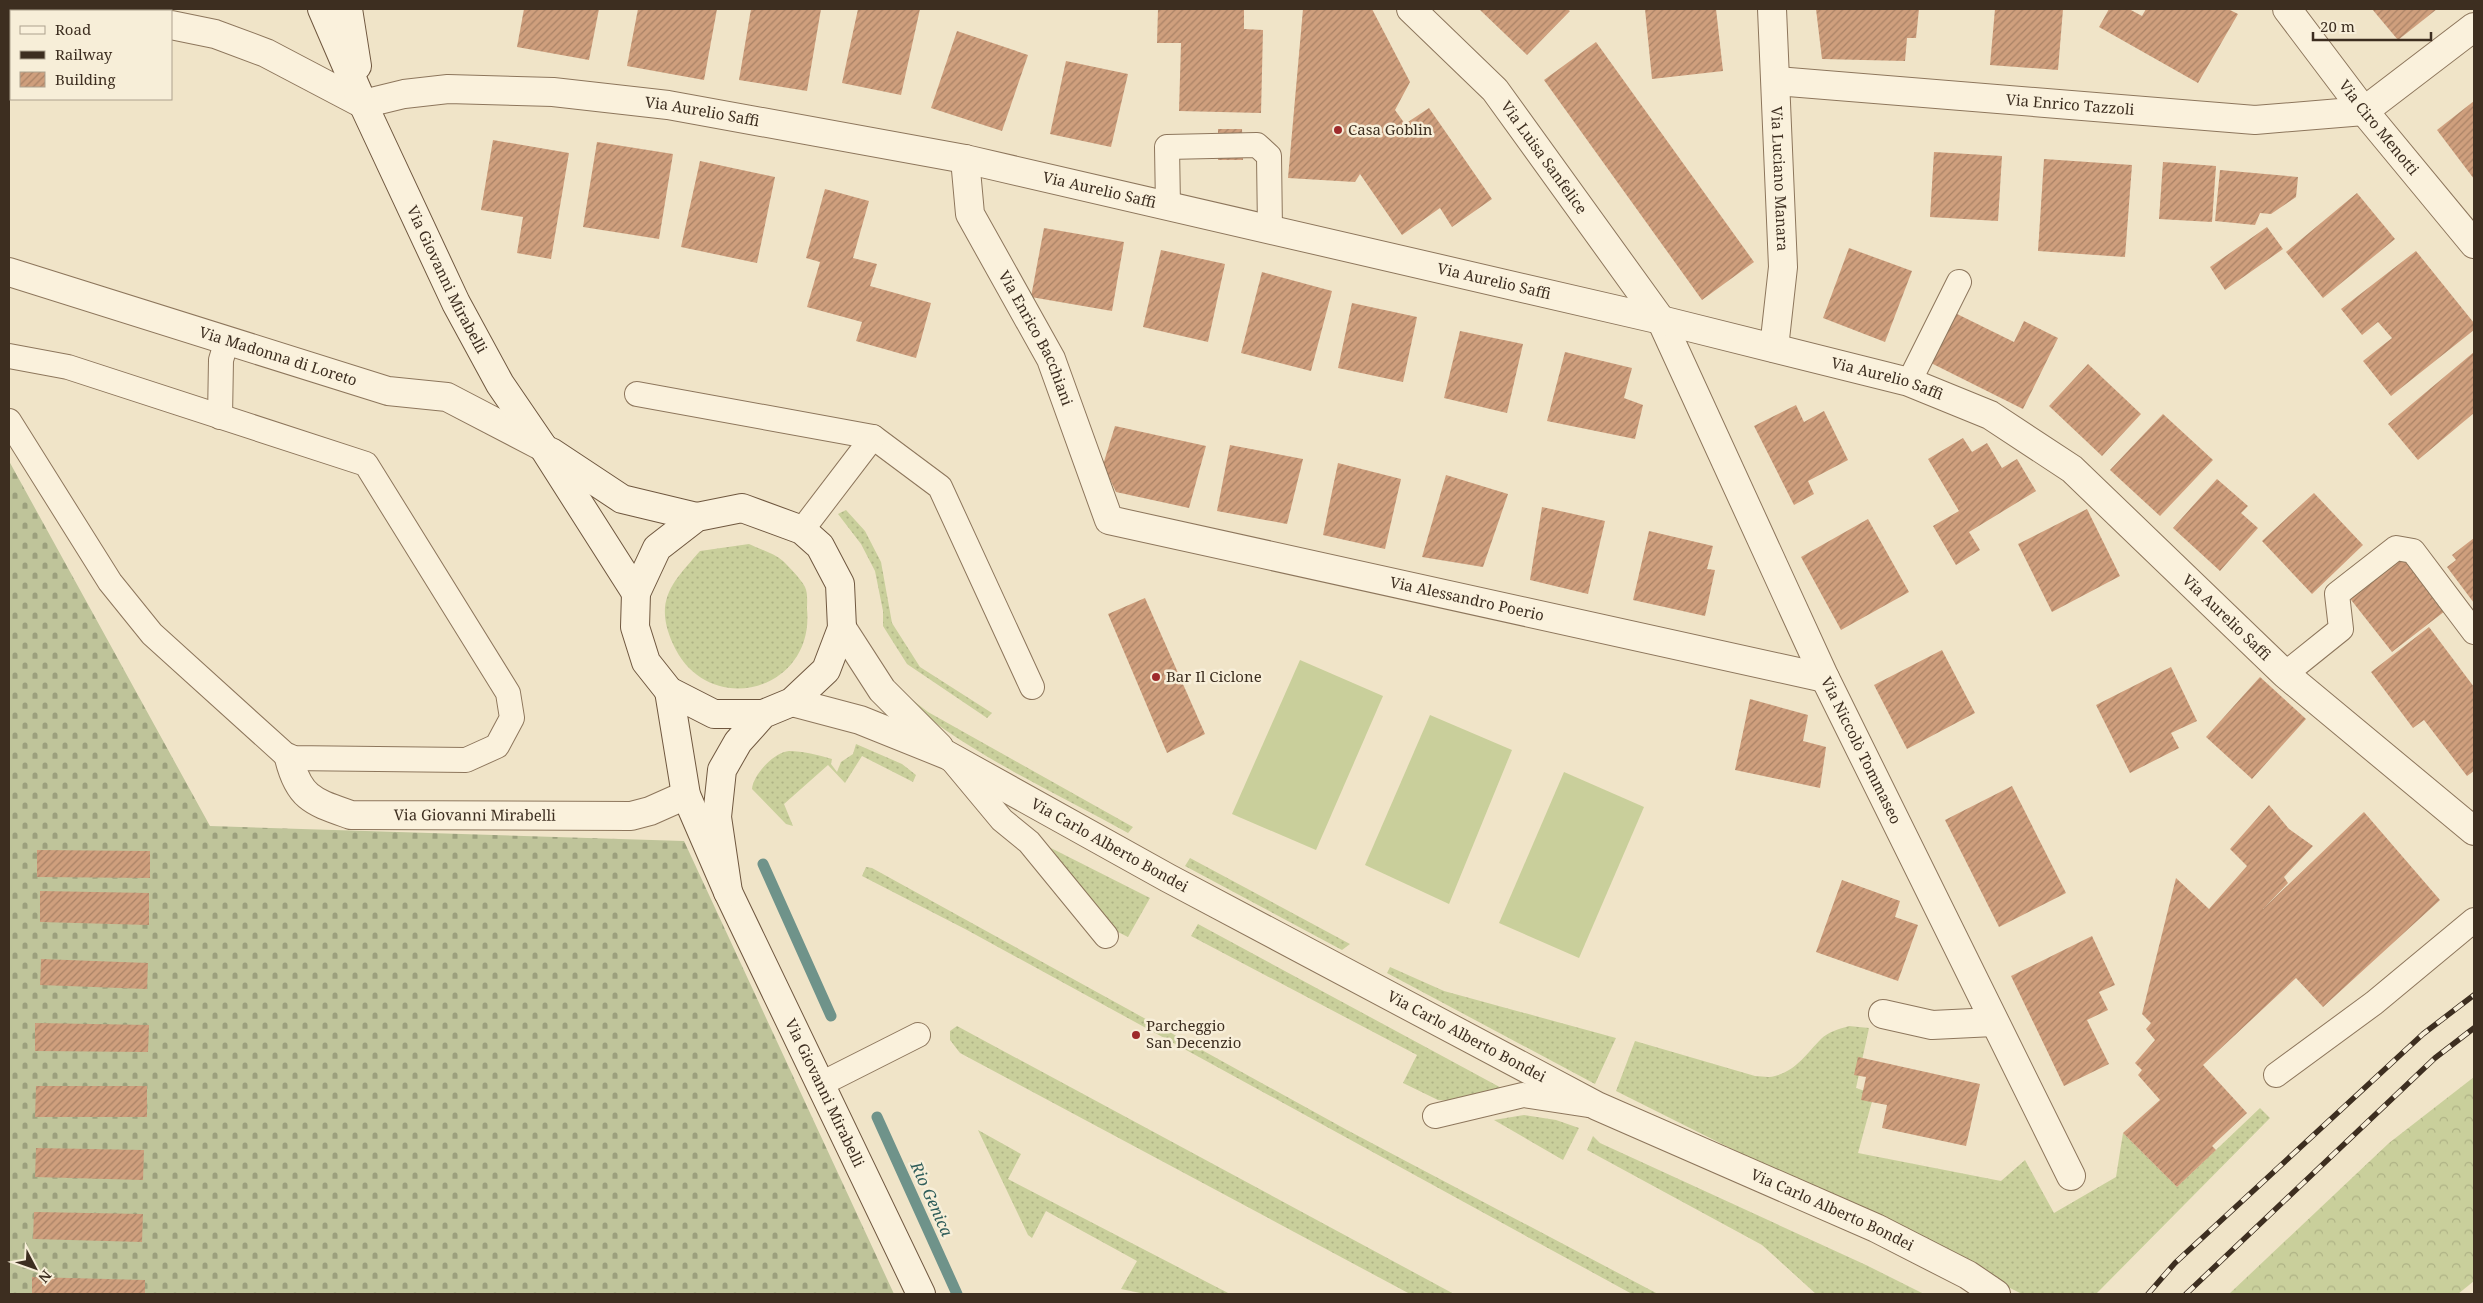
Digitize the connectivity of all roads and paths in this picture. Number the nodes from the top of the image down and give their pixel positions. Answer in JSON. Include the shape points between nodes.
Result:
{"nodes":[{"id":1,"x":322,"y":9,"type":"edge"},
{"id":2,"x":348,"y":9,"type":"edge"},
{"id":3,"x":1411,"y":9,"type":"edge"},
{"id":4,"x":1772,"y":9,"type":"edge"},
{"id":5,"x":2287,"y":9,"type":"edge"},
{"id":6,"x":172,"y":25,"type":"edge"},
{"id":7,"x":2474,"y":27,"type":"edge"},
{"id":8,"x":1776,"y":81,"type":"junction"},
{"id":9,"x":362,"y":104,"type":"junction"},
{"id":10,"x":2364,"y":111,"type":"junction"},
{"id":11,"x":966,"y":159,"type":"junction"},
{"id":12,"x":1168,"y":206,"type":"junction"},
{"id":13,"x":1270,"y":230,"type":"junction"},
{"id":14,"x":2474,"y":244,"type":"edge"},
{"id":15,"x":9,"y":272,"type":"edge"},
{"id":16,"x":1959,"y":282,"type":"dead end"},
{"id":17,"x":1661,"y":320,"type":"junction"},
{"id":18,"x":227,"y":340,"type":"junction"},
{"id":19,"x":1774,"y":348,"type":"junction"},
{"id":20,"x":9,"y":356,"type":"edge"},
{"id":21,"x":1909,"y":382,"type":"junction"},
{"id":22,"x":637,"y":394,"type":"dead end"},
{"id":23,"x":220,"y":417,"type":"junction"},
{"id":24,"x":9,"y":421,"type":"edge"},
{"id":25,"x":873,"y":437,"type":"junction"},
{"id":26,"x":543,"y":447,"type":"junction"},
{"id":27,"x":697,"y":517,"type":"junction"},
{"id":28,"x":1109,"y":520,"type":"joint"},
{"id":29,"x":802,"y":530,"type":"junction"},
{"id":30,"x":636,"y":593,"type":"junction"},
{"id":31,"x":842,"y":628,"type":"junction"},
{"id":32,"x":2474,"y":632,"type":"edge"},
{"id":33,"x":2285,"y":674,"type":"junction"},
{"id":34,"x":1825,"y":678,"type":"junction"},
{"id":35,"x":1032,"y":687,"type":"dead end"},
{"id":36,"x":669,"y":691,"type":"junction"},
{"id":37,"x":792,"y":702,"type":"junction"},
{"id":38,"x":763,"y":714,"type":"junction"},
{"id":39,"x":947,"y":755,"type":"junction"},
{"id":40,"x":289,"y":758,"type":"junction"},
{"id":41,"x":686,"y":795,"type":"junction"},
{"id":42,"x":2474,"y":831,"type":"edge"},
{"id":43,"x":728,"y":892,"type":"junction"},
{"id":44,"x":2474,"y":920,"type":"edge"},
{"id":45,"x":1106,"y":936,"type":"dead end"},
{"id":46,"x":1883,"y":1014,"type":"dead end"},
{"id":47,"x":1994,"y":1022,"type":"junction"},
{"id":48,"x":918,"y":1035,"type":"dead end"},
{"id":49,"x":2276,"y":1075,"type":"dead end"},
{"id":50,"x":820,"y":1084,"type":"junction"},
{"id":51,"x":1597,"y":1106,"type":"junction"},
{"id":52,"x":1435,"y":1116,"type":"dead end"},
{"id":53,"x":2071,"y":1176,"type":"dead end"},
{"id":54,"x":921,"y":1294,"type":"edge"},
{"id":55,"x":1996,"y":1294,"type":"edge"}],
"edges":[{"from":1,"to":9,"type":"street"},
{"from":2,"to":9,"type":"street"},
{"from":3,"to":17,"type":"street","name":"Via Luisa Sanfelice","via":[[1495,90]]},
{"from":4,"to":8,"type":"street","name":"Via Luciano Manara"},
{"from":5,"to":10,"type":"street","name":"Via Ciro Menotti"},
{"from":6,"to":9,"type":"street","via":[[215,34],[266,52]]},
{"from":7,"to":10,"type":"street"},
{"from":8,"to":10,"type":"street","name":"Via Enrico Tazzoli","via":[[2255,120]]},
{"from":8,"to":19,"type":"street","name":"Via Luciano Manara","via":[[1783,267]]},
{"from":9,"to":11,"type":"street","name":"Via Aurelio Saffi","via":[[404,94],[448,89],[553,92],[668,105]]},
{"from":9,"to":26,"type":"street","name":"Via Giovanni Mirabelli","via":[[460,311],[500,384]]},
{"from":10,"to":14,"type":"street","name":"Via Ciro Menotti"},
{"from":11,"to":12,"type":"street","name":"Via Aurelio Saffi"},
{"from":11,"to":28,"type":"street","name":"Via Enrico Bacchiani","via":[[970,214],[1051,359]]},
{"from":12,"to":13,"type":"street","name":"Via Aurelio Saffi"},
{"from":12,"to":13,"type":"lane","via":[[1167,147],[1257,145],[1269,156]]},
{"from":13,"to":17,"type":"street","name":"Via Aurelio Saffi"},
{"from":15,"to":18,"type":"street","name":"Via Madonna di Loreto"},
{"from":16,"to":21,"type":"lane"},
{"from":17,"to":19,"type":"street","name":"Via Aurelio Saffi"},
{"from":17,"to":34,"type":"street","name":"Via Niccolò Tommaseo"},
{"from":18,"to":23,"type":"lane","via":[[221,360]]},
{"from":18,"to":26,"type":"street","name":"Via Madonna di Loreto","via":[[388,391],[447,397]]},
{"from":19,"to":21,"type":"street","name":"Via Aurelio Saffi"},
{"from":20,"to":23,"type":"lane","via":[[68,368]]},
{"from":21,"to":33,"type":"street","name":"Via Aurelio Saffi","via":[[1990,415],[2072,469]]},
{"from":22,"to":25,"type":"lane"},
{"from":23,"to":40,"type":"lane","via":[[366,464],[508,693],[512,718],[497,746],[466,760]]},
{"from":24,"to":40,"type":"lane","via":[[110,582],[152,634]]},
{"from":25,"to":29,"type":"lane"},
{"from":25,"to":35,"type":"lane","via":[[940,487]]},
{"from":26,"to":27,"type":"street","name":"Via Giovanni Mirabelli","via":[[622,498]]},
{"from":26,"to":30,"type":"street","name":"Via Giovanni Mirabelli"},
{"from":27,"to":29,"type":"street","name":"Via Giovanni Mirabelli","via":[[742,508]]},
{"from":27,"to":30,"type":"street","name":"Via Giovanni Mirabelli","via":[[656,548]]},
{"from":28,"to":34,"type":"street","name":"Via Alessandro Poerio"},
{"from":29,"to":31,"type":"street","name":"Via Giovanni Mirabelli","via":[[820,546],[840,584]]},
{"from":30,"to":36,"type":"street","name":"Via Giovanni Mirabelli","via":[[634,626],[646,662]]},
{"from":31,"to":37,"type":"street","name":"Via Giovanni Mirabelli","via":[[826,670]]},
{"from":31,"to":39,"type":"street","name":"Via Carlo Alberto Bondei","via":[[882,690]]},
{"from":32,"to":33,"type":"lane","via":[[2413,551],[2396,548],[2337,594],[2341,629]]},
{"from":33,"to":42,"type":"street","name":"Via Aurelio Saffi"},
{"from":34,"to":47,"type":"street","name":"Via Niccolò Tommaseo"},
{"from":36,"to":38,"type":"street","name":"Via Giovanni Mirabelli","via":[[714,714]]},
{"from":36,"to":41,"type":"street","name":"Via Giovanni Mirabelli"},
{"from":37,"to":38,"type":"street","name":"Via Giovanni Mirabelli"},
{"from":37,"to":39,"type":"street","name":"Via Carlo Alberto Bondei","via":[[860,720]]},
{"from":38,"to":43,"type":"street","name":"Via Giovanni Mirabelli","via":[[738,742],[722,770],[717,817]]},
{"from":39,"to":45,"type":"lane","via":[[1002,820],[1029,842]]},
{"from":39,"to":51,"type":"street","name":"Via Carlo Alberto Bondei","via":[[1168,878]]},
{"from":40,"to":41,"type":"street","name":"Via Giovanni Mirabelli","via":[[294,780],[314,802],[351,815],[631,816],[650,812]]},
{"from":41,"to":43,"type":"street","name":"Via Giovanni Mirabelli"},
{"from":43,"to":50,"type":"street","name":"Via Giovanni Mirabelli"},
{"from":44,"to":49,"type":"lane","via":[[2374,1002]]},
{"from":46,"to":47,"type":"street","via":[[1932,1024]]},
{"from":47,"to":53,"type":"street","name":"Via Niccolò Tommaseo"},
{"from":48,"to":50,"type":"lane"},
{"from":50,"to":54,"type":"street","name":"Via Giovanni Mirabelli"},
{"from":51,"to":52,"type":"lane","via":[[1524,1095]]},
{"from":51,"to":55,"type":"street","name":"Via Carlo Alberto Bondei","via":[[1876,1228],[1968,1275]]}]}
